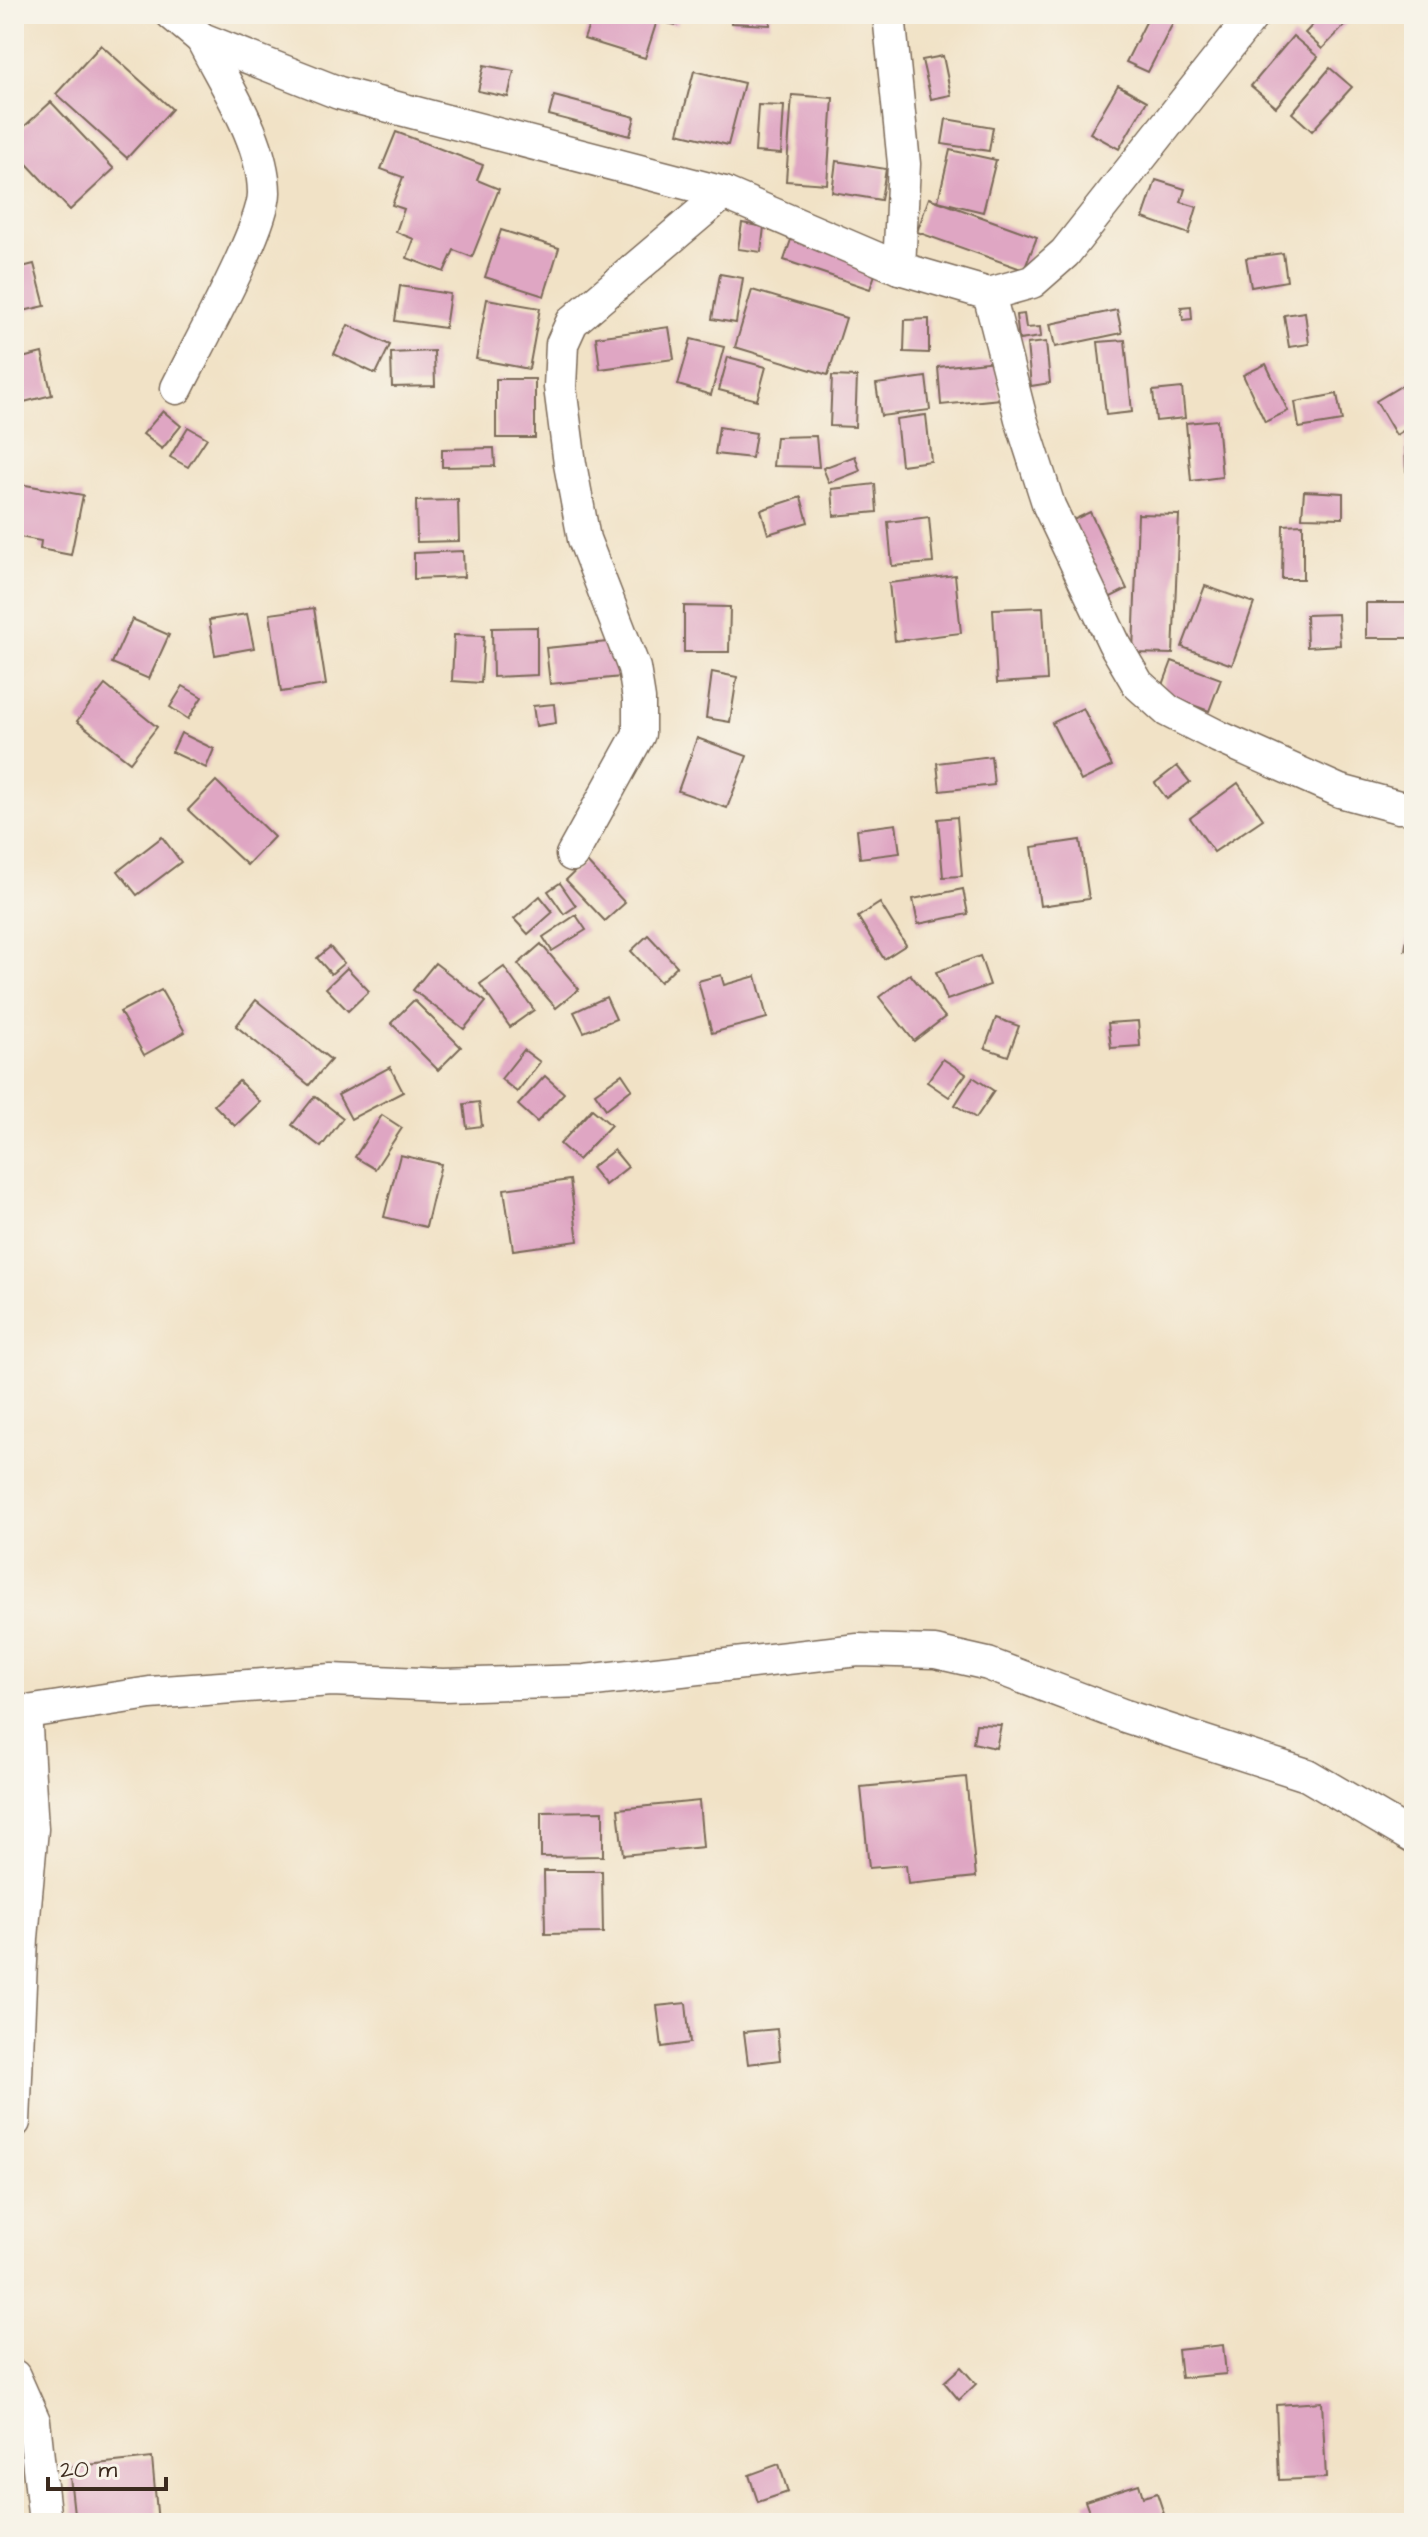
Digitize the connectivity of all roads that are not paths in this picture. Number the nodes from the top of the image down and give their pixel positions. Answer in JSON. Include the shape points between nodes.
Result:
{"nodes":[{"id":1,"x":172,"y":14,"type":"edge"},
{"id":2,"x":889,"y":14,"type":"edge"},
{"id":3,"x":1254,"y":14,"type":"edge"},
{"id":4,"x":202,"y":39,"type":"junction"},
{"id":5,"x":724,"y":193,"type":"junction"},
{"id":6,"x":899,"y":268,"type":"junction"},
{"id":7,"x":989,"y":294,"type":"junction"},
{"id":8,"x":177,"y":388,"type":"dead end"},
{"id":9,"x":1414,"y":807,"type":"edge"},
{"id":10,"x":572,"y":855,"type":"dead end"},
{"id":11,"x":19,"y":1712,"type":"edge"},
{"id":12,"x":1414,"y":1838,"type":"edge"},
{"id":13,"x":14,"y":2122,"type":"edge"},
{"id":14,"x":14,"y":2376,"type":"edge"},
{"id":15,"x":45,"y":2523,"type":"edge"}],
"edges":[{"from":1,"to":4,"type":"street"},
{"from":2,"to":6,"type":"street","via":[[904,164]]},
{"from":3,"to":7,"type":"street","via":[[1065,253],[1032,282]]},
{"from":4,"to":5,"type":"street","via":[[339,93]]},
{"from":4,"to":8,"type":"street","via":[[258,158],[265,194],[247,246]]},
{"from":5,"to":6,"type":"street"},
{"from":5,"to":10,"type":"street","via":[[572,322],[562,344],[560,387],[584,539],[634,668],[639,699],[639,734]]},
{"from":6,"to":7,"type":"street"},
{"from":7,"to":9,"type":"street","via":[[1049,506],[1138,684],[1168,711],[1340,791]]},
{"from":11,"to":12,"type":"street","via":[[150,1693],[332,1680],[443,1685],[585,1681],[858,1650],[935,1652],[988,1664],[1125,1716],[1307,1775]]},
{"from":11,"to":13,"type":"street","via":[[32,1829]]},
{"from":14,"to":15,"type":"street","via":[[34,2421]]}]}
